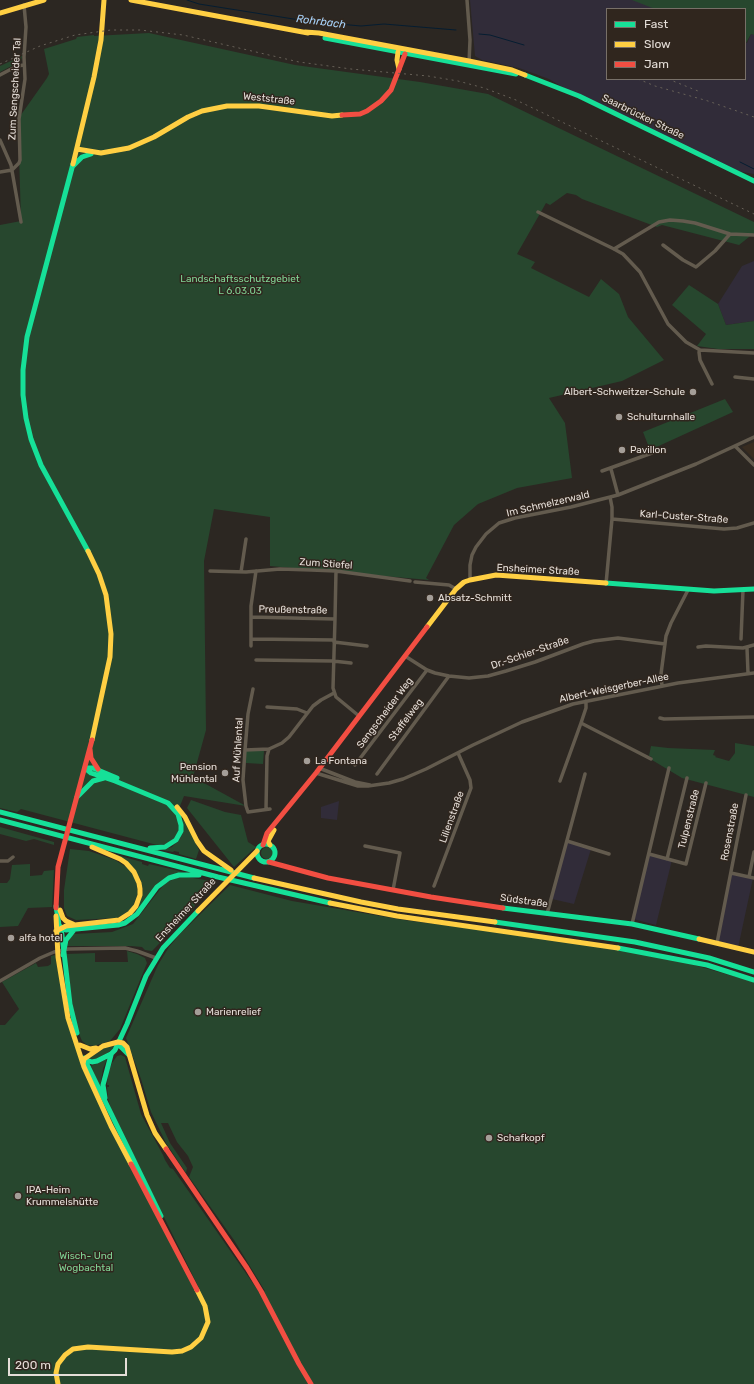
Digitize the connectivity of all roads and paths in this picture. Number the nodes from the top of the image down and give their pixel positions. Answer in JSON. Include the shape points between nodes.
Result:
{"nodes":[{"id":1,"x":44,"y":0,"type":"edge"},
{"id":2,"x":104,"y":0,"type":"edge"},
{"id":3,"x":131,"y":0,"type":"edge"},
{"id":4,"x":467,"y":0,"type":"edge"},
{"id":5,"x":31,"y":2,"type":"edge"},
{"id":6,"x":24,"y":5,"type":"junction"},
{"id":7,"x":0,"y":13,"type":"edge"},
{"id":8,"x":400,"y":50,"type":"junction"},
{"id":9,"x":406,"y":54,"type":"junction"},
{"id":10,"x":469,"y":63,"type":"junction"},
{"id":11,"x":24,"y":65,"type":"junction"},
{"id":12,"x":399,"y":69,"type":"junction"},
{"id":13,"x":0,"y":75,"type":"edge"},
{"id":14,"x":0,"y":140,"type":"edge"},
{"id":15,"x":77,"y":149,"type":"junction"},
{"id":16,"x":94,"y":153,"type":"junction"},
{"id":17,"x":72,"y":169,"type":"junction"},
{"id":18,"x":12,"y":170,"type":"junction"},
{"id":19,"x":0,"y":172,"type":"edge"},
{"id":20,"x":754,"y":181,"type":"edge"},
{"id":21,"x":538,"y":212,"type":"dead end"},
{"id":22,"x":21,"y":222,"type":"dead end"},
{"id":23,"x":730,"y":234,"type":"junction"},
{"id":24,"x":754,"y":235,"type":"edge"},
{"id":25,"x":663,"y":245,"type":"dead end"},
{"id":26,"x":614,"y":249,"type":"junction"},
{"id":27,"x":700,"y":350,"type":"junction"},
{"id":28,"x":754,"y":352,"type":"edge"},
{"id":29,"x":735,"y":378,"type":"dead end"},
{"id":30,"x":754,"y":379,"type":"edge"},
{"id":31,"x":712,"y":384,"type":"dead end"},
{"id":32,"x":754,"y":437,"type":"edge"},
{"id":33,"x":735,"y":446,"type":"junction"},
{"id":34,"x":652,"y":453,"type":"dead end"},
{"id":35,"x":754,"y":465,"type":"edge"},
{"id":36,"x":611,"y":469,"type":"junction"},
{"id":37,"x":602,"y":471,"type":"dead end"},
{"id":38,"x":618,"y":494,"type":"junction"},
{"id":39,"x":610,"y":497,"type":"junction"},
{"id":40,"x":612,"y":519,"type":"junction"},
{"id":41,"x":754,"y":524,"type":"edge"},
{"id":42,"x":246,"y":538,"type":"dead end"},
{"id":43,"x":210,"y":571,"type":"dead end"},
{"id":44,"x":256,"y":571,"type":"junction"},
{"id":45,"x":336,"y":571,"type":"junction"},
{"id":46,"x":241,"y":572,"type":"junction"},
{"id":47,"x":470,"y":577,"type":"junction"},
{"id":48,"x":410,"y":581,"type":"dead end"},
{"id":49,"x":416,"y":582,"type":"dead end"},
{"id":50,"x":606,"y":584,"type":"junction"},
{"id":51,"x":456,"y":588,"type":"junction"},
{"id":52,"x":754,"y":589,"type":"edge"},
{"id":53,"x":688,"y":590,"type":"junction"},
{"id":54,"x":743,"y":590,"type":"junction"},
{"id":55,"x":251,"y":617,"type":"junction"},
{"id":56,"x":335,"y":619,"type":"junction"},
{"id":57,"x":252,"y":639,"type":"junction"},
{"id":58,"x":741,"y":639,"type":"dead end"},
{"id":59,"x":334,"y":641,"type":"junction"},
{"id":60,"x":665,"y":644,"type":"junction"},
{"id":61,"x":754,"y":645,"type":"edge"},
{"id":62,"x":252,"y":646,"type":"dead end"},
{"id":63,"x":367,"y":646,"type":"dead end"},
{"id":64,"x":698,"y":647,"type":"dead end"},
{"id":65,"x":747,"y":648,"type":"junction"},
{"id":66,"x":405,"y":656,"type":"junction"},
{"id":67,"x":256,"y":660,"type":"dead end"},
{"id":68,"x":333,"y":661,"type":"junction"},
{"id":69,"x":352,"y":663,"type":"dead end"},
{"id":70,"x":427,"y":670,"type":"junction"},
{"id":71,"x":754,"y":672,"type":"edge"},
{"id":72,"x":748,"y":673,"type":"junction"},
{"id":73,"x":449,"y":676,"type":"junction"},
{"id":74,"x":662,"y":686,"type":"junction"},
{"id":75,"x":253,"y":689,"type":"dead end"},
{"id":76,"x":334,"y":693,"type":"junction"},
{"id":77,"x":586,"y":701,"type":"junction"},
{"id":78,"x":267,"y":708,"type":"dead end"},
{"id":79,"x":307,"y":713,"type":"junction"},
{"id":80,"x":358,"y":716,"type":"junction"},
{"id":81,"x":754,"y":717,"type":"edge"},
{"id":82,"x":660,"y":718,"type":"dead end"},
{"id":83,"x":581,"y":723,"type":"junction"},
{"id":84,"x":90,"y":749,"type":"junction"},
{"id":85,"x":269,"y":749,"type":"junction"},
{"id":86,"x":245,"y":750,"type":"junction"},
{"id":87,"x":458,"y":752,"type":"junction"},
{"id":88,"x":650,"y":760,"type":"dead end"},
{"id":89,"x":355,"y":765,"type":"dead end"},
{"id":90,"x":85,"y":768,"type":"junction"},
{"id":91,"x":668,"y":768,"type":"dead end"},
{"id":92,"x":99,"y":770,"type":"junction"},
{"id":93,"x":317,"y":770,"type":"junction"},
{"id":94,"x":377,"y":774,"type":"dead end"},
{"id":95,"x":585,"y":774,"type":"dead end"},
{"id":96,"x":104,"y":778,"type":"junction"},
{"id":97,"x":688,"y":778,"type":"dead end"},
{"id":98,"x":560,"y":781,"type":"dead end"},
{"id":99,"x":706,"y":783,"type":"dead end"},
{"id":100,"x":302,"y":790,"type":"junction"},
{"id":101,"x":746,"y":795,"type":"dead end"},
{"id":102,"x":77,"y":797,"type":"junction"},
{"id":103,"x":0,"y":812,"type":"edge"},
{"id":104,"x":0,"y":820,"type":"edge"},
{"id":105,"x":72,"y":839,"type":"junction"},
{"id":106,"x":103,"y":839,"type":"junction"},
{"id":107,"x":567,"y":841,"type":"junction"},
{"id":108,"x":264,"y":845,"type":"junction"},
{"id":109,"x":270,"y":845,"type":"junction"},
{"id":110,"x":365,"y":846,"type":"dead end"},
{"id":111,"x":754,"y":852,"type":"edge"},
{"id":112,"x":258,"y":854,"type":"junction"},
{"id":113,"x":608,"y":854,"type":"dead end"},
{"id":114,"x":649,"y":854,"type":"junction"},
{"id":115,"x":275,"y":856,"type":"junction"},
{"id":116,"x":13,"y":858,"type":"dead end"},
{"id":117,"x":667,"y":859,"type":"junction"},
{"id":118,"x":0,"y":861,"type":"edge"},
{"id":119,"x":269,"y":862,"type":"junction"},
{"id":120,"x":292,"y":868,"type":"junction"},
{"id":121,"x":731,"y":873,"type":"junction"},
{"id":122,"x":218,"y":877,"type":"junction"},
{"id":123,"x":252,"y":877,"type":"junction"},
{"id":124,"x":749,"y":877,"type":"junction"},
{"id":125,"x":754,"y":878,"type":"edge"},
{"id":126,"x":434,"y":886,"type":"dead end"},
{"id":127,"x":393,"y":890,"type":"junction"},
{"id":128,"x":58,"y":908,"type":"junction"},
{"id":129,"x":547,"y":914,"type":"junction"},
{"id":130,"x":632,"y":924,"type":"junction"},
{"id":131,"x":74,"y":927,"type":"junction"},
{"id":132,"x":58,"y":930,"type":"junction"},
{"id":133,"x":717,"y":943,"type":"junction"},
{"id":134,"x":754,"y":952,"type":"edge"},
{"id":135,"x":63,"y":955,"type":"junction"},
{"id":136,"x":156,"y":958,"type":"junction"},
{"id":137,"x":754,"y":972,"type":"edge"},
{"id":138,"x":0,"y":980,"type":"edge"},
{"id":139,"x":754,"y":980,"type":"edge"},
{"id":140,"x":118,"y":1042,"type":"junction"},
{"id":141,"x":80,"y":1045,"type":"junction"},
{"id":142,"x":98,"y":1048,"type":"junction"},
{"id":143,"x":111,"y":1054,"type":"junction"},
{"id":144,"x":82,"y":1058,"type":"junction"},
{"id":145,"x":108,"y":1110,"type":"junction"},
{"id":146,"x":175,"y":1248,"type":"junction"},
{"id":147,"x":58,"y":1384,"type":"edge"},
{"id":148,"x":311,"y":1384,"type":"edge"}],
"edges":[{"from":1,"to":5,"type":"main road"},
{"from":2,"to":15,"type":"main road","via":[[96,70]]},
{"from":3,"to":8,"type":"main road","name":"Saarbrücker Straße"},
{"from":4,"to":10,"type":"street"},
{"from":5,"to":6,"type":"main road"},
{"from":6,"to":7,"type":"main road"},
{"from":6,"to":11,"type":"street","name":"Zum Sengscheider Tal"},
{"from":8,"to":9,"type":"main road"},
{"from":8,"to":10,"type":"main road","name":"Saarbrücker Straße"},
{"from":8,"to":12,"type":"main road","name":"Weststraße","via":[[397,60]]},
{"from":9,"to":10,"type":"main road","name":"Saarbrücker Straße"},
{"from":9,"to":12,"type":"main road","name":"Weststraße"},
{"from":10,"to":20,"type":"main road","name":"Saarbrücker Straße","via":[[512,70],[551,84]]},
{"from":11,"to":13,"type":"street"},
{"from":11,"to":18,"type":"street","name":"Zum Sengscheider Tal","via":[[25,84],[19,119],[20,160]]},
{"from":12,"to":16,"type":"main road","name":"Weststraße","via":[[394,84],[386,96],[360,114],[332,116],[259,106],[227,106],[188,116],[134,147]]},
{"from":14,"to":18,"type":"street"},
{"from":15,"to":16,"type":"main road","name":"Weststraße"},
{"from":15,"to":17,"type":"main road"},
{"from":16,"to":17,"type":"main road","via":[[82,157]]},
{"from":17,"to":84,"type":"main road","via":[[27,337],[23,395],[31,439],[41,465],[96,566],[110,614],[110,658]]},
{"from":18,"to":19,"type":"street"},
{"from":18,"to":22,"type":"street"},
{"from":21,"to":26,"type":"street"},
{"from":23,"to":24,"type":"street"},
{"from":23,"to":25,"type":"street","via":[[696,267]]},
{"from":23,"to":26,"type":"street","via":[[683,221],[664,221]]},
{"from":26,"to":27,"type":"street","via":[[624,254],[640,272],[673,331]]},
{"from":27,"to":28,"type":"street"},
{"from":27,"to":31,"type":"street","via":[[700,360]]},
{"from":29,"to":30,"type":"street"},
{"from":32,"to":33,"type":"street","name":"Im Schmelzerwald"},
{"from":33,"to":35,"type":"street"},
{"from":33,"to":38,"type":"street","name":"Im Schmelzerwald","via":[[670,475]]},
{"from":34,"to":36,"type":"street"},
{"from":36,"to":37,"type":"street"},
{"from":36,"to":38,"type":"street"},
{"from":38,"to":39,"type":"street","name":"Im Schmelzerwald"},
{"from":39,"to":40,"type":"street"},
{"from":39,"to":47,"type":"street","name":"Im Schmelzerwald","via":[[506,520],[486,534],[476,547],[471,560]]},
{"from":40,"to":41,"type":"street","name":"Karl-Custer-Straße","via":[[724,529]]},
{"from":40,"to":50,"type":"street"},
{"from":42,"to":46,"type":"street"},
{"from":43,"to":46,"type":"street","name":"Zum Stiefel"},
{"from":44,"to":45,"type":"street","name":"Zum Stiefel"},
{"from":44,"to":46,"type":"street","name":"Zum Stiefel"},
{"from":44,"to":55,"type":"street"},
{"from":45,"to":48,"type":"street","name":"Zum Stiefel"},
{"from":45,"to":56,"type":"street","name":"Preußenstraße"},
{"from":47,"to":50,"type":"main road","name":"Ensheimer Straße","via":[[496,575]]},
{"from":47,"to":51,"type":"main road","name":"Ensheimer Straße"},
{"from":49,"to":51,"type":"street"},
{"from":50,"to":53,"type":"main road","name":"Ensheimer Straße"},
{"from":51,"to":66,"type":"main road","name":"Ensheimer Straße"},
{"from":52,"to":54,"type":"main road","name":"Ensheimer Straße"},
{"from":53,"to":54,"type":"main road","name":"Ensheimer Straße"},
{"from":53,"to":60,"type":"street","via":[[671,623]]},
{"from":54,"to":58,"type":"street"},
{"from":55,"to":56,"type":"street","name":"Preußenstraße"},
{"from":55,"to":57,"type":"street"},
{"from":56,"to":59,"type":"street","name":"Preußenstraße"},
{"from":57,"to":59,"type":"street"},
{"from":57,"to":62,"type":"street"},
{"from":59,"to":63,"type":"street"},
{"from":59,"to":68,"type":"street","name":"Preußenstraße"},
{"from":60,"to":73,"type":"street","name":"Dr.-Schier-Straße","via":[[618,638],[594,641],[495,674],[469,678]]},
{"from":60,"to":74,"type":"street"},
{"from":61,"to":65,"type":"street"},
{"from":64,"to":65,"type":"street"},
{"from":65,"to":72,"type":"street"},
{"from":66,"to":70,"type":"street","name":"Dr.-Schier-Straße"},
{"from":66,"to":80,"type":"main road","name":"Ensheimer Straße"},
{"from":67,"to":68,"type":"street"},
{"from":68,"to":69,"type":"street"},
{"from":68,"to":76,"type":"street","name":"Preußenstraße"},
{"from":70,"to":73,"type":"street","name":"Dr.-Schier-Straße"},
{"from":70,"to":89,"type":"street","name":"Sengscheider Weg"},
{"from":71,"to":72,"type":"street","name":"Albert-Weisgerber-Allee"},
{"from":72,"to":74,"type":"street","name":"Albert-Weisgerber-Allee"},
{"from":73,"to":94,"type":"street","name":"Staffelweg"},
{"from":74,"to":77,"type":"street","name":"Albert-Weisgerber-Allee"},
{"from":75,"to":86,"type":"street","name":"Auf Mühlental"},
{"from":76,"to":79,"type":"street","via":[[317,703]]},
{"from":76,"to":80,"type":"street"},
{"from":77,"to":83,"type":"street"},
{"from":77,"to":87,"type":"street","name":"Albert-Weisgerber-Allee","via":[[522,722]]},
{"from":78,"to":79,"type":"street","via":[[297,709]]},
{"from":79,"to":85,"type":"street","via":[[285,741]]},
{"from":80,"to":93,"type":"main road","name":"Ensheimer Straße"},
{"from":81,"to":82,"type":"street"},
{"from":83,"to":88,"type":"street"},
{"from":83,"to":98,"type":"street"},
{"from":84,"to":90,"type":"main road"},
{"from":84,"to":92,"type":"main road","via":[[91,758]]},
{"from":85,"to":86,"type":"street"},
{"from":85,"to":86,"type":"street","name":"Auf Mühlental","via":[[268,809],[248,812],[243,780]]},
{"from":87,"to":93,"type":"street","name":"Albert-Weisgerber-Allee","via":[[426,769],[389,783],[358,786]]},
{"from":87,"to":126,"type":"street","name":"Lilienstraße","via":[[471,788]]},
{"from":90,"to":92,"type":"main road"},
{"from":90,"to":96,"type":"main road"},
{"from":90,"to":102,"type":"main road"},
{"from":91,"to":114,"type":"street"},
{"from":92,"to":123,"type":"main road","via":[[169,801],[181,812],[197,841],[210,857],[226,867]]},
{"from":93,"to":100,"type":"main road","name":"Ensheimer Straße"},
{"from":95,"to":107,"type":"street"},
{"from":96,"to":102,"type":"main road","via":[[93,781]]},
{"from":96,"to":106,"type":"main road","via":[[168,803],[178,814],[181,831],[169,846],[160,848]]},
{"from":97,"to":117,"type":"street","name":"Tulpenstraße"},
{"from":99,"to":117,"type":"street","name":"Tulpenstraße","via":[[686,864]]},
{"from":100,"to":108,"type":"main road","name":"Ensheimer Straße","via":[[267,833]]},
{"from":100,"to":109,"type":"main road","name":"Ensheimer Straße","via":[[271,834],[268,841]]},
{"from":101,"to":121,"type":"street","name":"Rosenstraße"},
{"from":102,"to":128,"type":"main road","via":[[62,851]]},
{"from":103,"to":106,"type":"main road"},
{"from":104,"to":105,"type":"main road"},
{"from":105,"to":122,"type":"main road"},
{"from":105,"to":131,"type":"main road","via":[[120,859],[134,872],[140,883],[139,900],[134,910],[123,918]]},
{"from":106,"to":123,"type":"main road"},
{"from":107,"to":113,"type":"street"},
{"from":107,"to":129,"type":"street"},
{"from":108,"to":109,"type":"main road"},
{"from":108,"to":112,"type":"main road"},
{"from":109,"to":115,"type":"main road","via":[[274,848]]},
{"from":110,"to":127,"type":"street","via":[[400,854]]},
{"from":111,"to":124,"type":"street"},
{"from":112,"to":119,"type":"main road","via":[[263,862]]},
{"from":112,"to":136,"type":"main road","name":"Ensheimer Straße","via":[[247,860],[221,886],[171,938]]},
{"from":114,"to":117,"type":"street","name":"Tulpenstraße"},
{"from":114,"to":130,"type":"street"},
{"from":115,"to":119,"type":"main road"},
{"from":115,"to":120,"type":"main road","name":"Südstraße"},
{"from":116,"to":118,"type":"street"},
{"from":119,"to":120,"type":"main road","name":"Südstraße"},
{"from":120,"to":127,"type":"main road","name":"Südstraße","via":[[328,878]]},
{"from":121,"to":124,"type":"street","name":"Rosenstraße"},
{"from":121,"to":133,"type":"street","name":"Rosenstraße"},
{"from":122,"to":131,"type":"main road","via":[[185,875],[169,878],[157,887],[138,914],[125,923],[113,927]]},
{"from":122,"to":139,"type":"main road","via":[[360,910],[649,952],[707,965]]},
{"from":123,"to":137,"type":"main road","via":[[326,895],[398,908],[635,942],[698,955]]},
{"from":124,"to":125,"type":"street","name":"Rosenstraße"},
{"from":127,"to":129,"type":"main road","name":"Südstraße"},
{"from":128,"to":131,"type":"main road","via":[[63,918]]},
{"from":128,"to":132,"type":"main road"},
{"from":129,"to":130,"type":"main road","name":"Südstraße"},
{"from":130,"to":133,"type":"main road","name":"Südstraße"},
{"from":131,"to":132,"type":"main road"},
{"from":131,"to":135,"type":"main road","via":[[66,940]]},
{"from":132,"to":135,"type":"main road"},
{"from":132,"to":144,"type":"main road","via":[[58,957],[68,1018]]},
{"from":133,"to":134,"type":"main road","name":"Südstraße"},
{"from":135,"to":141,"type":"main road","via":[[70,1004]]},
{"from":136,"to":138,"type":"street","via":[[125,948],[54,952],[22,965]]},
{"from":136,"to":140,"type":"main road","name":"Ensheimer Straße"},
{"from":140,"to":142,"type":"main road"},
{"from":140,"to":143,"type":"main road","name":"Ensheimer Straße"},
{"from":140,"to":148,"type":"main road","via":[[130,1055],[147,1115],[155,1133],[247,1268]]},
{"from":141,"to":142,"type":"main road","via":[[90,1049]]},
{"from":141,"to":144,"type":"main road"},
{"from":142,"to":144,"type":"main road"},
{"from":143,"to":144,"type":"main road","via":[[92,1062]]},
{"from":143,"to":145,"type":"main road","name":"Ensheimer Straße","via":[[103,1085]]},
{"from":144,"to":145,"type":"main road"},
{"from":144,"to":146,"type":"main road","via":[[111,1126]]},
{"from":145,"to":146,"type":"main road","via":[[155,1202]]},
{"from":146,"to":147,"type":"main road","via":[[206,1311],[208,1322],[201,1338],[191,1347],[177,1351],[88,1347],[73,1349],[65,1354],[58,1364]]}]}
